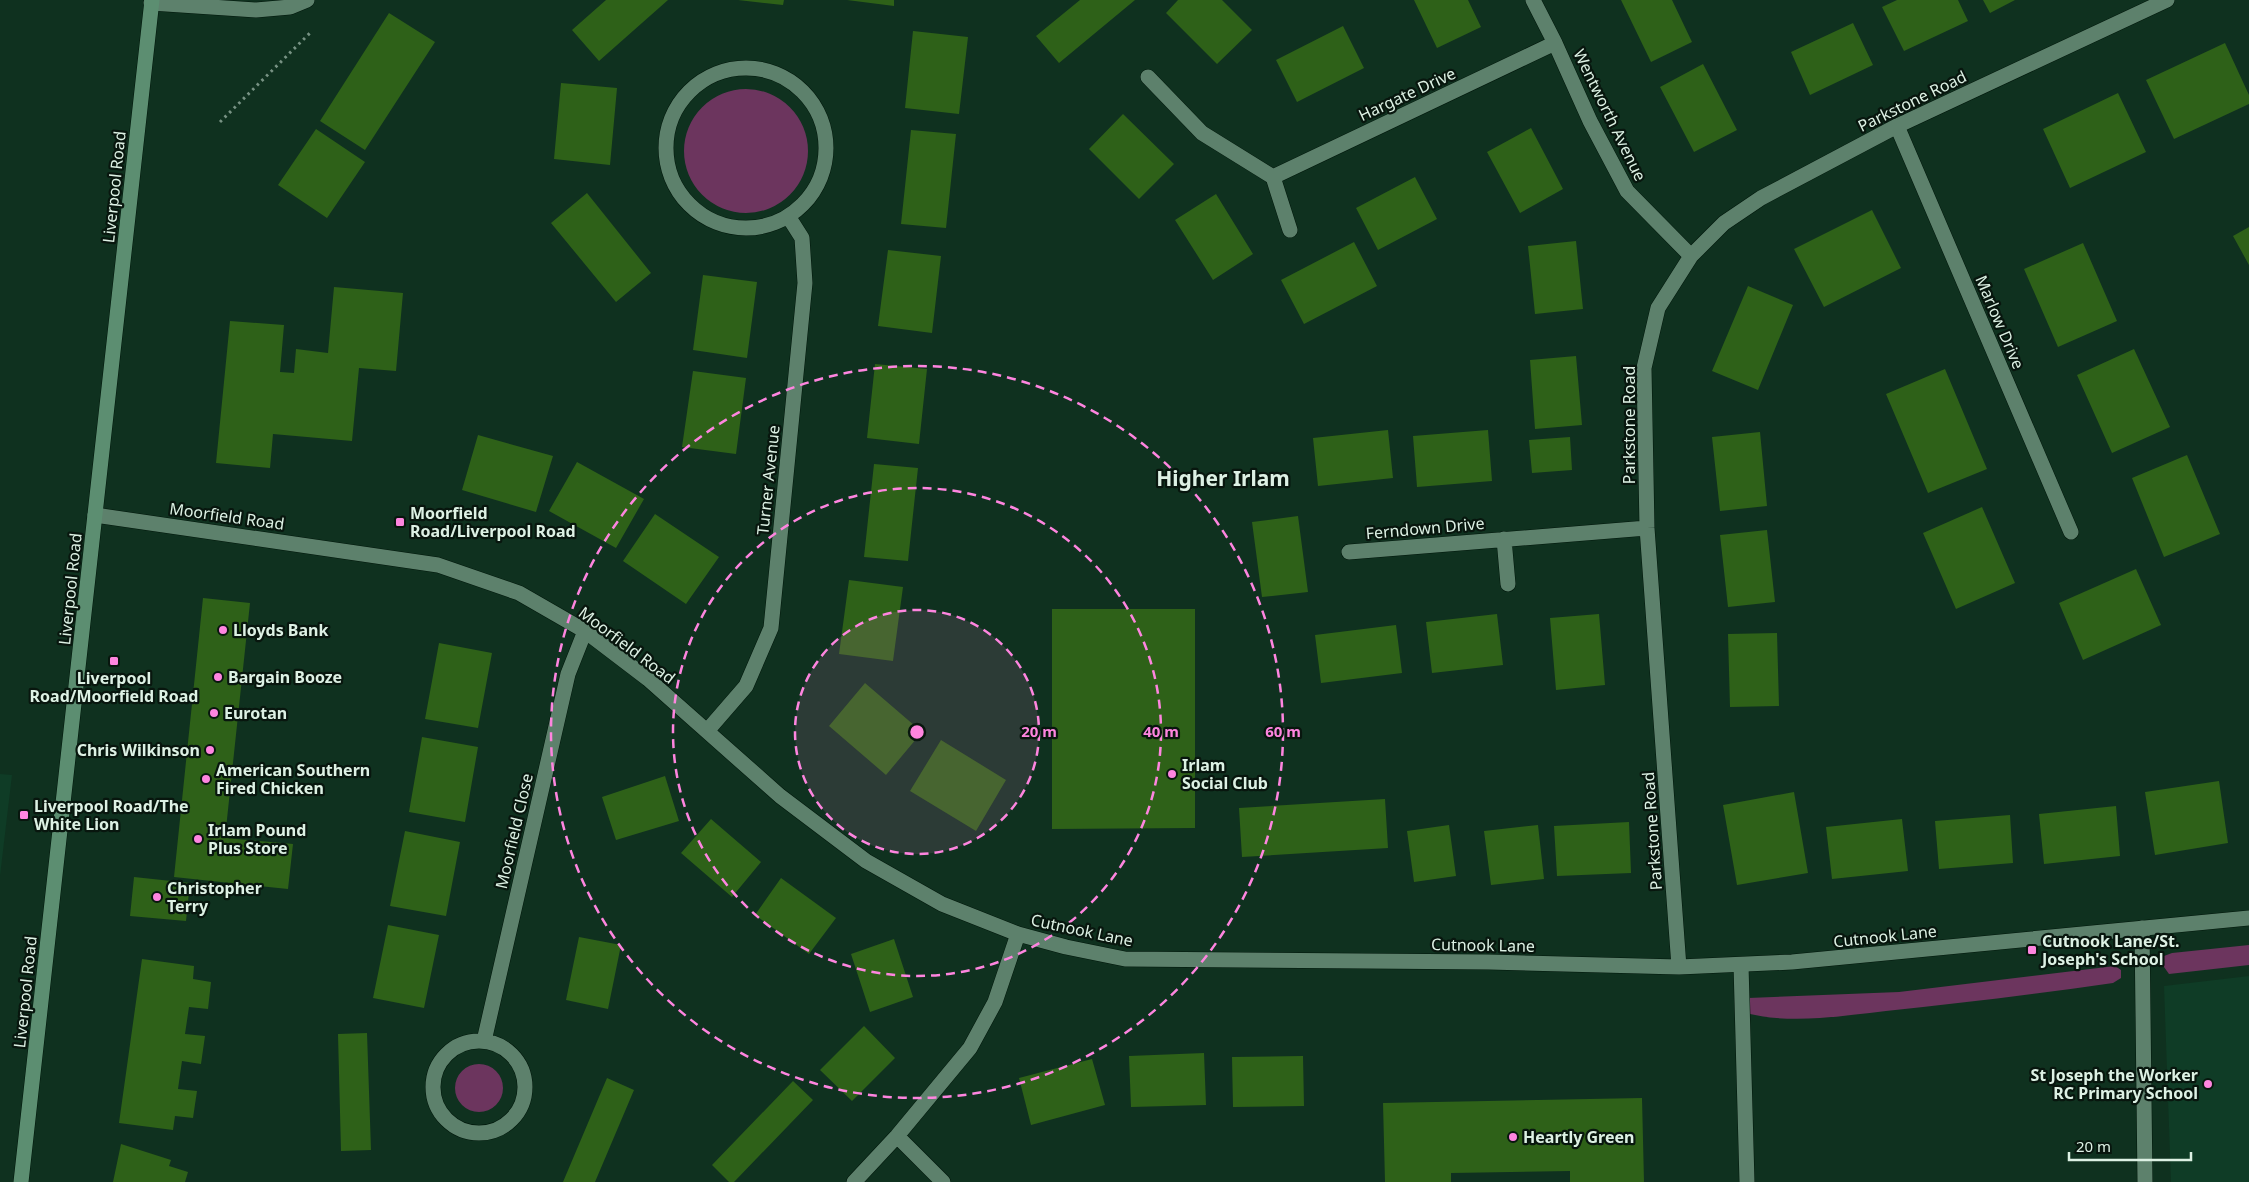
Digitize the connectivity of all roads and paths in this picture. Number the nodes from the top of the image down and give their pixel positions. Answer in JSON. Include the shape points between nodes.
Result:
{"nodes":[{"id":1,"x":307,"y":0,"type":"edge"},
{"id":2,"x":1533,"y":0,"type":"edge"},
{"id":3,"x":2166,"y":0,"type":"edge"},
{"id":4,"x":151,"y":2,"type":"edge"},
{"id":5,"x":317,"y":26,"type":"dead end"},
{"id":6,"x":1555,"y":43,"type":"junction"},
{"id":7,"x":1148,"y":78,"type":"dead end"},
{"id":8,"x":220,"y":122,"type":"dead end"},
{"id":9,"x":1897,"y":126,"type":"junction"},
{"id":10,"x":1273,"y":177,"type":"junction"},
{"id":11,"x":788,"y":216,"type":"junction"},
{"id":12,"x":1290,"y":230,"type":"dead end"},
{"id":13,"x":1692,"y":256,"type":"junction"},
{"id":14,"x":95,"y":515,"type":"junction"},
{"id":15,"x":1647,"y":528,"type":"junction"},
{"id":16,"x":2071,"y":532,"type":"dead end"},
{"id":17,"x":1504,"y":539,"type":"junction"},
{"id":18,"x":1349,"y":552,"type":"dead end"},
{"id":19,"x":1508,"y":584,"type":"dead end"},
{"id":20,"x":585,"y":632,"type":"junction"},
{"id":21,"x":707,"y":731,"type":"junction"},
{"id":22,"x":2249,"y":918,"type":"edge"},
{"id":23,"x":2142,"y":928,"type":"junction"},
{"id":24,"x":1018,"y":934,"type":"junction"},
{"id":25,"x":1741,"y":965,"type":"junction"},
{"id":26,"x":1679,"y":967,"type":"junction"},
{"id":27,"x":484,"y":1041,"type":"junction"},
{"id":28,"x":897,"y":1136,"type":"junction"},
{"id":29,"x":21,"y":1182,"type":"edge"},
{"id":30,"x":854,"y":1182,"type":"edge"},
{"id":31,"x":942,"y":1182,"type":"edge"},
{"id":32,"x":1747,"y":1182,"type":"edge"},
{"id":33,"x":2145,"y":1182,"type":"edge"}],
"edges":[{"from":1,"to":4,"type":"street","via":[[290,7],[256,10]]},
{"from":2,"to":6,"type":"street","name":"Wentworth Avenue"},
{"from":3,"to":9,"type":"street","name":"Parkstone Road"},
{"from":4,"to":14,"type":"main road","name":"Liverpool Road"},
{"from":5,"to":8,"type":"path"},
{"from":6,"to":10,"type":"street","name":"Hargate Drive"},
{"from":6,"to":13,"type":"street","name":"Wentworth Avenue","via":[[1627,192]]},
{"from":7,"to":10,"type":"street","via":[[1202,133]]},
{"from":9,"to":13,"type":"street","name":"Parkstone Road","via":[[1761,198],[1724,222]]},
{"from":9,"to":16,"type":"street","name":"Marlow Drive"},
{"from":10,"to":12,"type":"street"},
{"from":11,"to":11,"type":"street","via":[[764,227],[737,228],[712,221],[690,206],[674,185],[666,160],[667,133],[676,108],[693,88],[715,74],[742,68],[767,71],[792,82],[811,100],[822,124],[826,150],[821,176],[808,199]]},
{"from":11,"to":21,"type":"street","name":"Turner Avenue","via":[[802,238],[805,283],[771,628],[746,686]]},
{"from":13,"to":15,"type":"street","name":"Parkstone Road","via":[[1658,308],[1644,368]]},
{"from":14,"to":20,"type":"street","name":"Moorfield Road","via":[[438,565],[519,593]]},
{"from":14,"to":29,"type":"main road","name":"Liverpool Road"},
{"from":15,"to":17,"type":"street","name":"Ferndown Drive"},
{"from":15,"to":26,"type":"street","name":"Parkstone Road"},
{"from":17,"to":18,"type":"street","name":"Ferndown Drive"},
{"from":17,"to":19,"type":"street","name":"Ferndown Drive"},
{"from":20,"to":21,"type":"street","name":"Moorfield Road","via":[[648,679]]},
{"from":20,"to":27,"type":"street","name":"Moorfield Close","via":[[568,674]]},
{"from":21,"to":24,"type":"street","name":"Moorfield Road","via":[[780,796],[866,861],[942,904]]},
{"from":22,"to":23,"type":"street","name":"Cutnook Lane"},
{"from":23,"to":25,"type":"street","name":"Cutnook Lane"},
{"from":23,"to":33,"type":"street"},
{"from":24,"to":26,"type":"street","name":"Cutnook Lane","via":[[1066,948],[1125,959]]},
{"from":24,"to":28,"type":"street","name":"Cutnook Lane","via":[[995,1002],[970,1048]]},
{"from":25,"to":26,"type":"street","name":"Cutnook Lane"},
{"from":25,"to":32,"type":"street"},
{"from":27,"to":27,"type":"street","via":[[511,1053],[525,1080],[524,1095],[519,1109],[509,1121],[496,1129],[467,1131],[453,1125],[438,1107],[433,1086],[436,1070],[455,1048],[469,1042]]},
{"from":28,"to":30,"type":"street","name":"Cutnook Lane"},
{"from":28,"to":31,"type":"street"}]}
